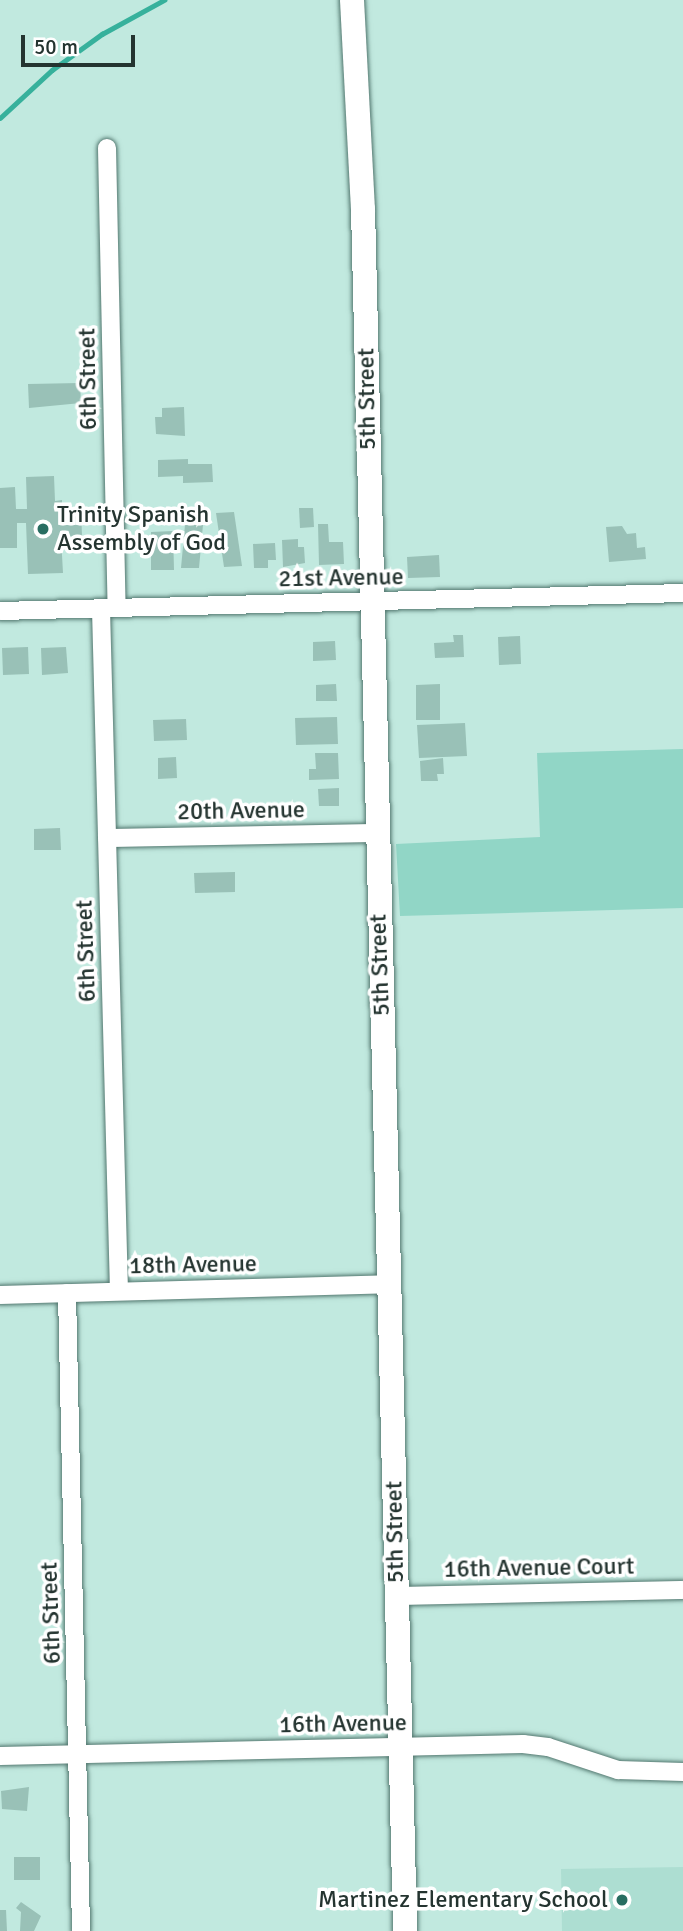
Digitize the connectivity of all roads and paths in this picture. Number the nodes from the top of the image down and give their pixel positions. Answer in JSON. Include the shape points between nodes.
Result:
{"nodes":[{"id":1,"x":352,"y":0,"type":"edge"},
{"id":2,"x":107,"y":148,"type":"dead end"},
{"id":3,"x":683,"y":593,"type":"edge"},
{"id":4,"x":372,"y":601,"type":"junction"},
{"id":5,"x":109,"y":609,"type":"junction"},
{"id":6,"x":0,"y":611,"type":"edge"},
{"id":7,"x":377,"y":833,"type":"junction"},
{"id":8,"x":107,"y":838,"type":"junction"},
{"id":9,"x":388,"y":1284,"type":"junction"},
{"id":10,"x":119,"y":1291,"type":"junction"},
{"id":11,"x":67,"y":1293,"type":"junction"},
{"id":12,"x":0,"y":1295,"type":"edge"},
{"id":13,"x":683,"y":1590,"type":"edge"},
{"id":14,"x":396,"y":1596,"type":"junction"},
{"id":15,"x":400,"y":1746,"type":"junction"},
{"id":16,"x":79,"y":1753,"type":"junction"},
{"id":17,"x":0,"y":1756,"type":"edge"},
{"id":18,"x":683,"y":1772,"type":"edge"},
{"id":19,"x":82,"y":1931,"type":"edge"},
{"id":20,"x":405,"y":1931,"type":"edge"}],
"edges":[{"from":1,"to":4,"type":"main road","name":"5th Street","via":[[363,209]]},
{"from":2,"to":5,"type":"street","name":"6th Street"},
{"from":3,"to":4,"type":"street","name":"21st Avenue"},
{"from":4,"to":5,"type":"street","name":"21st Avenue"},
{"from":4,"to":7,"type":"main road","name":"5th Street"},
{"from":5,"to":6,"type":"street","name":"21st Avenue"},
{"from":5,"to":8,"type":"street","name":"6th Street"},
{"from":7,"to":8,"type":"street","name":"20th Avenue"},
{"from":7,"to":9,"type":"main road","name":"5th Street"},
{"from":8,"to":10,"type":"street","name":"6th Street"},
{"from":9,"to":10,"type":"street","name":"18th Avenue"},
{"from":9,"to":14,"type":"main road","name":"5th Street"},
{"from":10,"to":11,"type":"street","name":"18th Avenue"},
{"from":11,"to":12,"type":"street","name":"18th Avenue"},
{"from":11,"to":16,"type":"street","name":"6th Street"},
{"from":13,"to":14,"type":"street","name":"16th Avenue Court"},
{"from":14,"to":15,"type":"main road","name":"5th Street"},
{"from":15,"to":16,"type":"street","name":"16th Avenue"},
{"from":15,"to":18,"type":"street","name":"16th Avenue","via":[[536,1745],[618,1770]]},
{"from":15,"to":20,"type":"main road","name":"5th Street"},
{"from":16,"to":17,"type":"street","name":"16th Avenue"},
{"from":16,"to":19,"type":"street","name":"6th Street"}]}
